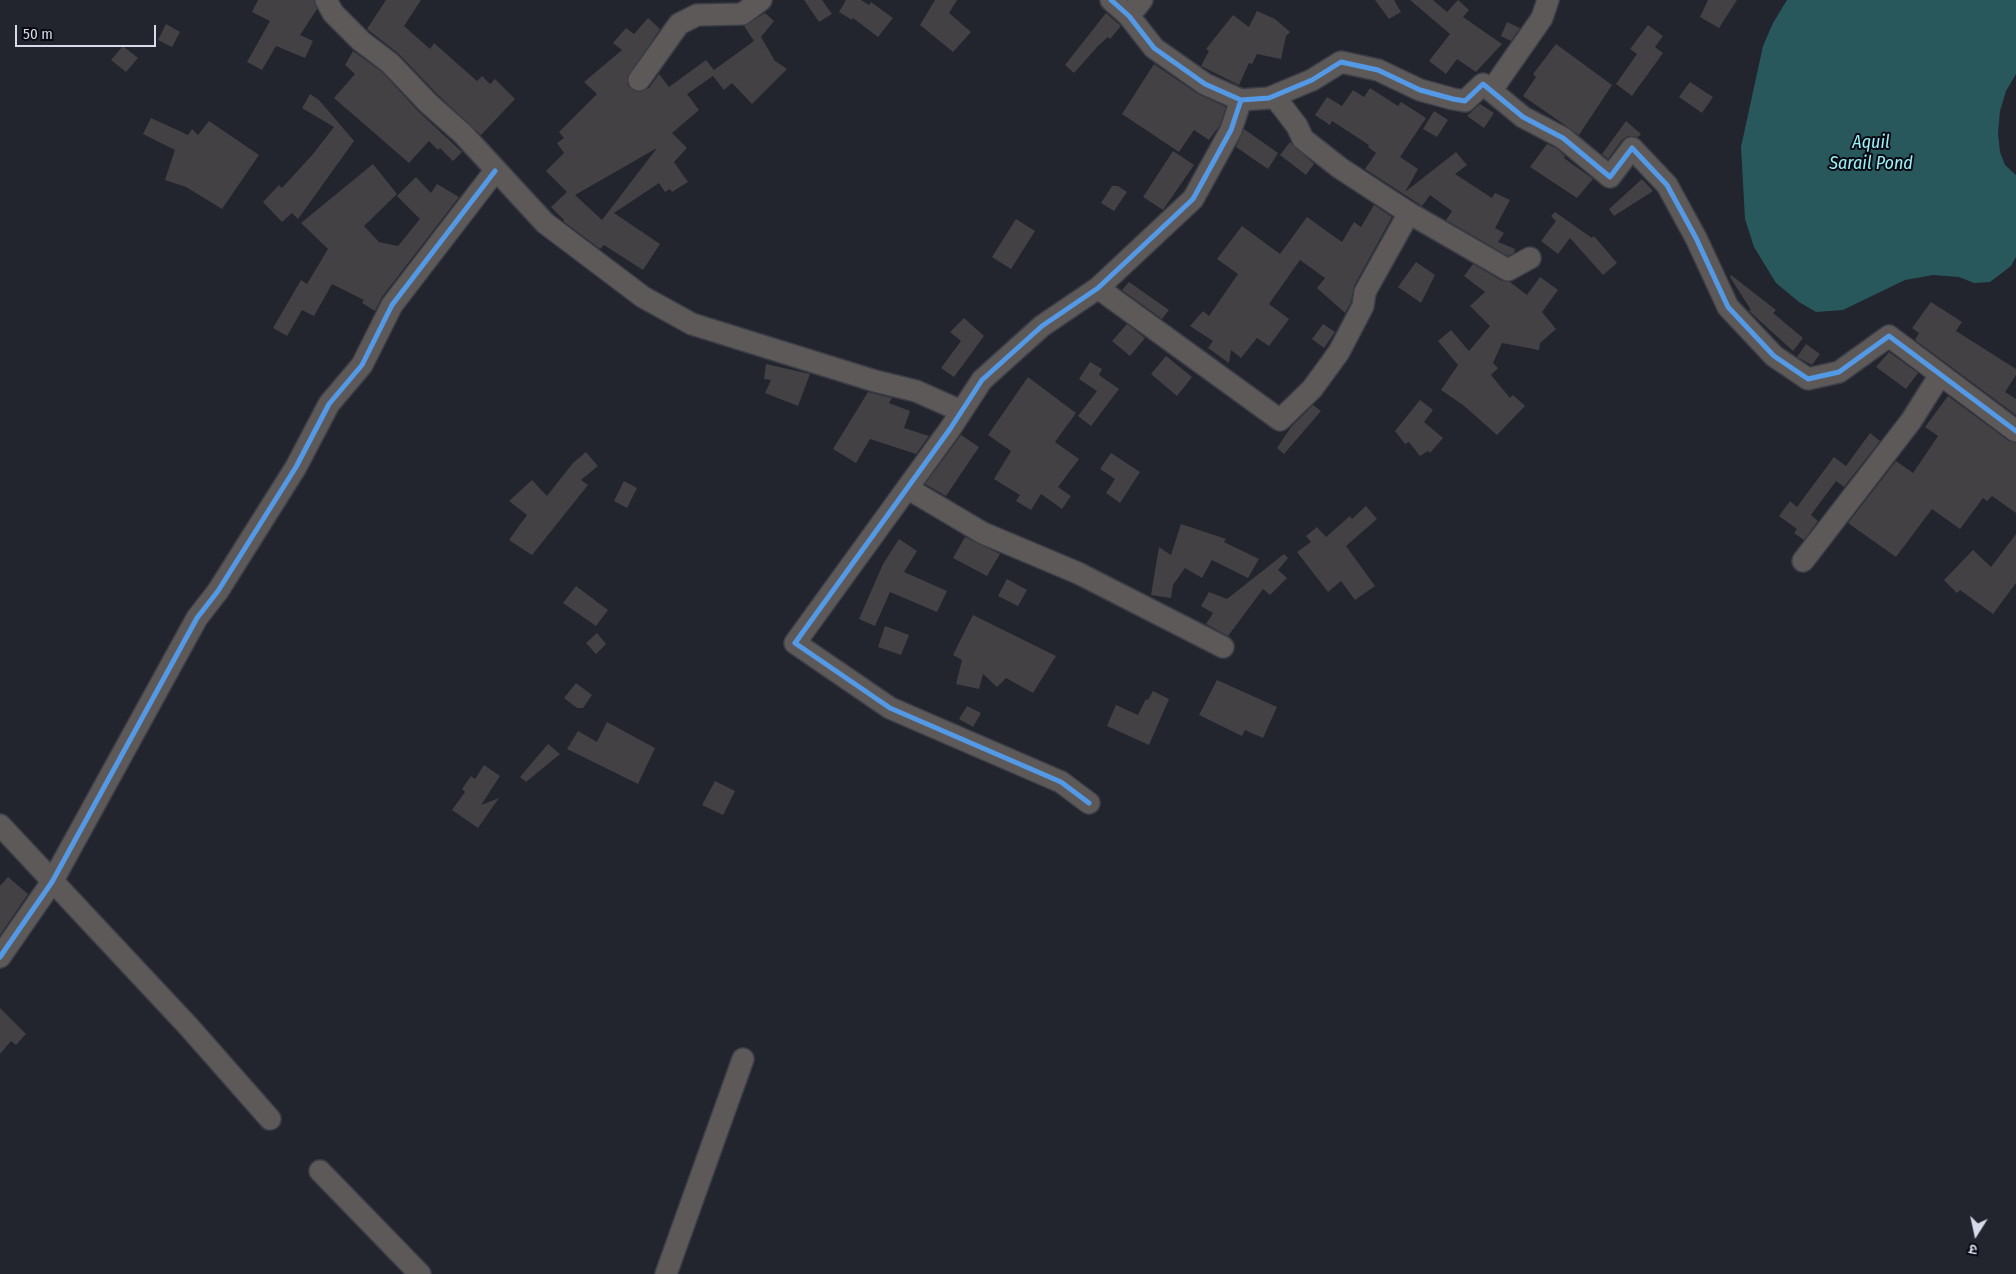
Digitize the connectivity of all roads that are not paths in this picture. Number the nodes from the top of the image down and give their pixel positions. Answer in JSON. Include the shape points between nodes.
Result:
{"nodes":[{"id":1,"x":326,"y":0,"type":"edge"},
{"id":2,"x":762,"y":0,"type":"edge"},
{"id":3,"x":1111,"y":0,"type":"edge"},
{"id":4,"x":1548,"y":0,"type":"edge"},
{"id":5,"x":1136,"y":8,"type":"edge"},
{"id":6,"x":639,"y":80,"type":"dead end"},
{"id":7,"x":1491,"y":91,"type":"junction"},
{"id":8,"x":1274,"y":96,"type":"junction"},
{"id":9,"x":1241,"y":100,"type":"junction"},
{"id":10,"x":495,"y":171,"type":"junction"},
{"id":11,"x":1409,"y":213,"type":"junction"},
{"id":12,"x":1530,"y":258,"type":"dead end"},
{"id":13,"x":1098,"y":288,"type":"junction"},
{"id":14,"x":1940,"y":375,"type":"junction"},
{"id":15,"x":961,"y":412,"type":"junction"},
{"id":16,"x":2016,"y":431,"type":"edge"},
{"id":17,"x":907,"y":488,"type":"junction"},
{"id":18,"x":1802,"y":561,"type":"dead end"},
{"id":19,"x":1223,"y":647,"type":"dead end"},
{"id":20,"x":1089,"y":803,"type":"dead end"},
{"id":21,"x":0,"y":825,"type":"edge"},
{"id":22,"x":52,"y":882,"type":"junction"},
{"id":23,"x":0,"y":957,"type":"edge"},
{"id":24,"x":744,"y":1059,"type":"dead end"},
{"id":25,"x":270,"y":1120,"type":"dead end"},
{"id":26,"x":320,"y":1172,"type":"dead end"},
{"id":27,"x":420,"y":1274,"type":"edge"},
{"id":28,"x":666,"y":1274,"type":"edge"}],
"edges":[{"from":1,"to":10,"type":"street","via":[[332,13],[390,63],[463,134]]},
{"from":2,"to":6,"type":"street","via":[[742,14],[697,15],[679,24]]},
{"from":3,"to":5,"type":"street"},
{"from":4,"to":7,"type":"street","via":[[1542,18]]},
{"from":5,"to":9,"type":"street","via":[[1154,48],[1204,84]]},
{"from":7,"to":8,"type":"street","via":[[1482,84],[1465,100],[1454,99],[1420,90],[1378,70],[1341,62],[1312,80]]},
{"from":7,"to":14,"type":"street","via":[[1523,117],[1563,138],[1610,177],[1632,148],[1667,185],[1728,307],[1774,356],[1808,379],[1838,372],[1889,336]]},
{"from":8,"to":9,"type":"street"},
{"from":8,"to":11,"type":"street","via":[[1297,126],[1302,139]]},
{"from":9,"to":13,"type":"street","via":[[1231,130],[1193,200]]},
{"from":10,"to":15,"type":"street","via":[[545,223],[643,297],[692,324],[875,381],[916,390]]},
{"from":10,"to":22,"type":"street","via":[[392,305],[362,365],[329,404],[296,467],[218,591],[197,618]]},
{"from":11,"to":12,"type":"street","via":[[1508,270]]},
{"from":11,"to":13,"type":"street","via":[[1366,292],[1363,306],[1339,352],[1312,389],[1280,420]]},
{"from":13,"to":15,"type":"street","via":[[1042,326],[982,380]]},
{"from":14,"to":16,"type":"street"},
{"from":14,"to":18,"type":"street","via":[[1911,421]]},
{"from":15,"to":17,"type":"street"},
{"from":17,"to":19,"type":"street","via":[[983,533],[1078,573]]},
{"from":17,"to":20,"type":"street","via":[[795,643],[890,708],[1061,782]]},
{"from":21,"to":22,"type":"street"},
{"from":22,"to":23,"type":"street"},
{"from":22,"to":25,"type":"street","via":[[189,1027]]},
{"from":24,"to":28,"type":"street"},
{"from":26,"to":27,"type":"street"}]}
